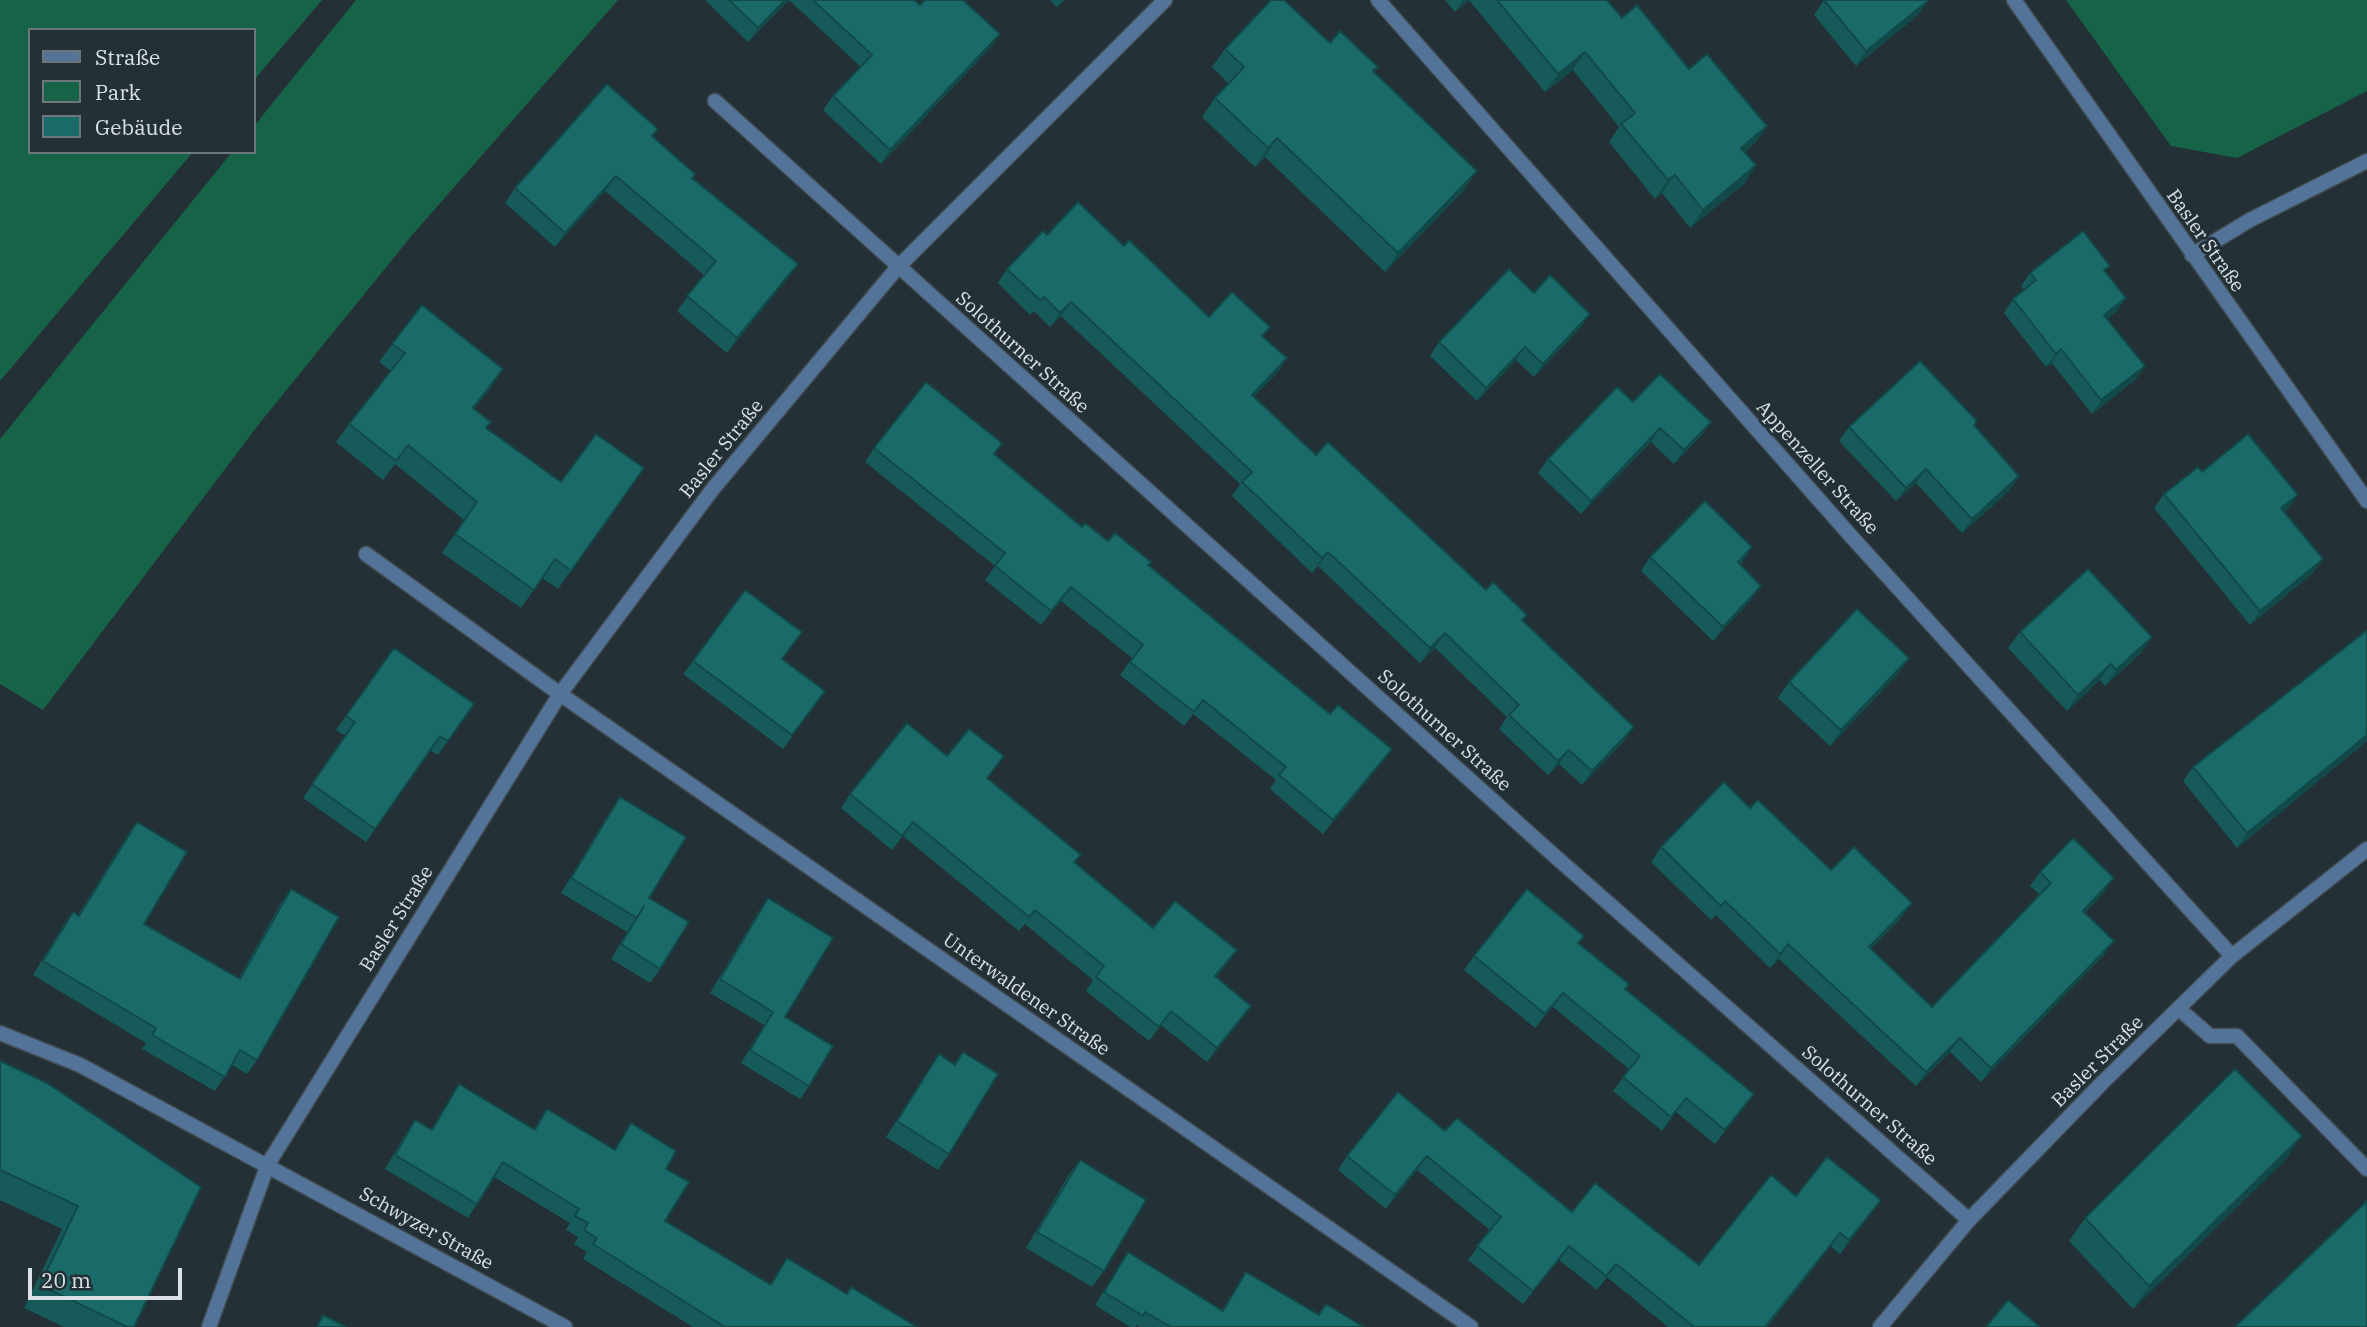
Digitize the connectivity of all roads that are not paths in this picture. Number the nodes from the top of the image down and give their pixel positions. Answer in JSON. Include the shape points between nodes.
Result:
{"nodes":[{"id":1,"x":1165,"y":0,"type":"edge"},
{"id":2,"x":1378,"y":0,"type":"edge"},
{"id":3,"x":2014,"y":0,"type":"edge"},
{"id":4,"x":715,"y":101,"type":"dead end"},
{"id":5,"x":2367,"y":160,"type":"edge"},
{"id":6,"x":2192,"y":255,"type":"junction"},
{"id":7,"x":897,"y":268,"type":"junction"},
{"id":8,"x":2367,"y":501,"type":"edge"},
{"id":9,"x":366,"y":554,"type":"dead end"},
{"id":10,"x":560,"y":694,"type":"junction"},
{"id":11,"x":2367,"y":849,"type":"edge"},
{"id":12,"x":2232,"y":956,"type":"junction"},
{"id":13,"x":2179,"y":1009,"type":"junction"},
{"id":14,"x":0,"y":1033,"type":"edge"},
{"id":15,"x":268,"y":1164,"type":"junction"},
{"id":16,"x":2367,"y":1169,"type":"edge"},
{"id":17,"x":1969,"y":1220,"type":"junction"},
{"id":18,"x":209,"y":1327,"type":"edge"},
{"id":19,"x":565,"y":1327,"type":"edge"},
{"id":20,"x":1471,"y":1327,"type":"edge"},
{"id":21,"x":1880,"y":1327,"type":"edge"}],
"edges":[{"from":1,"to":7,"type":"street","name":"Basler Straße"},
{"from":2,"to":12,"type":"street","name":"Appenzeller Straße","via":[[1842,527]]},
{"from":3,"to":6,"type":"street","name":"Basler Straße"},
{"from":4,"to":7,"type":"street"},
{"from":5,"to":6,"type":"street"},
{"from":6,"to":8,"type":"street","name":"Basler Straße"},
{"from":7,"to":10,"type":"street","name":"Basler Straße","via":[[712,490]]},
{"from":7,"to":17,"type":"street","name":"Solothurner Straße"},
{"from":9,"to":10,"type":"street"},
{"from":10,"to":15,"type":"street","name":"Basler Straße"},
{"from":10,"to":20,"type":"street","name":"Unterwaldener Straße"},
{"from":11,"to":12,"type":"street","name":"Basler Straße"},
{"from":12,"to":13,"type":"street","name":"Basler Straße"},
{"from":13,"to":16,"type":"street","via":[[2210,1036],[2237,1036]]},
{"from":13,"to":17,"type":"street","name":"Basler Straße"},
{"from":14,"to":15,"type":"street","via":[[80,1065]]},
{"from":15,"to":18,"type":"street","name":"Basler Straße"},
{"from":15,"to":19,"type":"street","name":"Schwyzer Straße"},
{"from":17,"to":21,"type":"street","name":"Basler Straße"}]}
